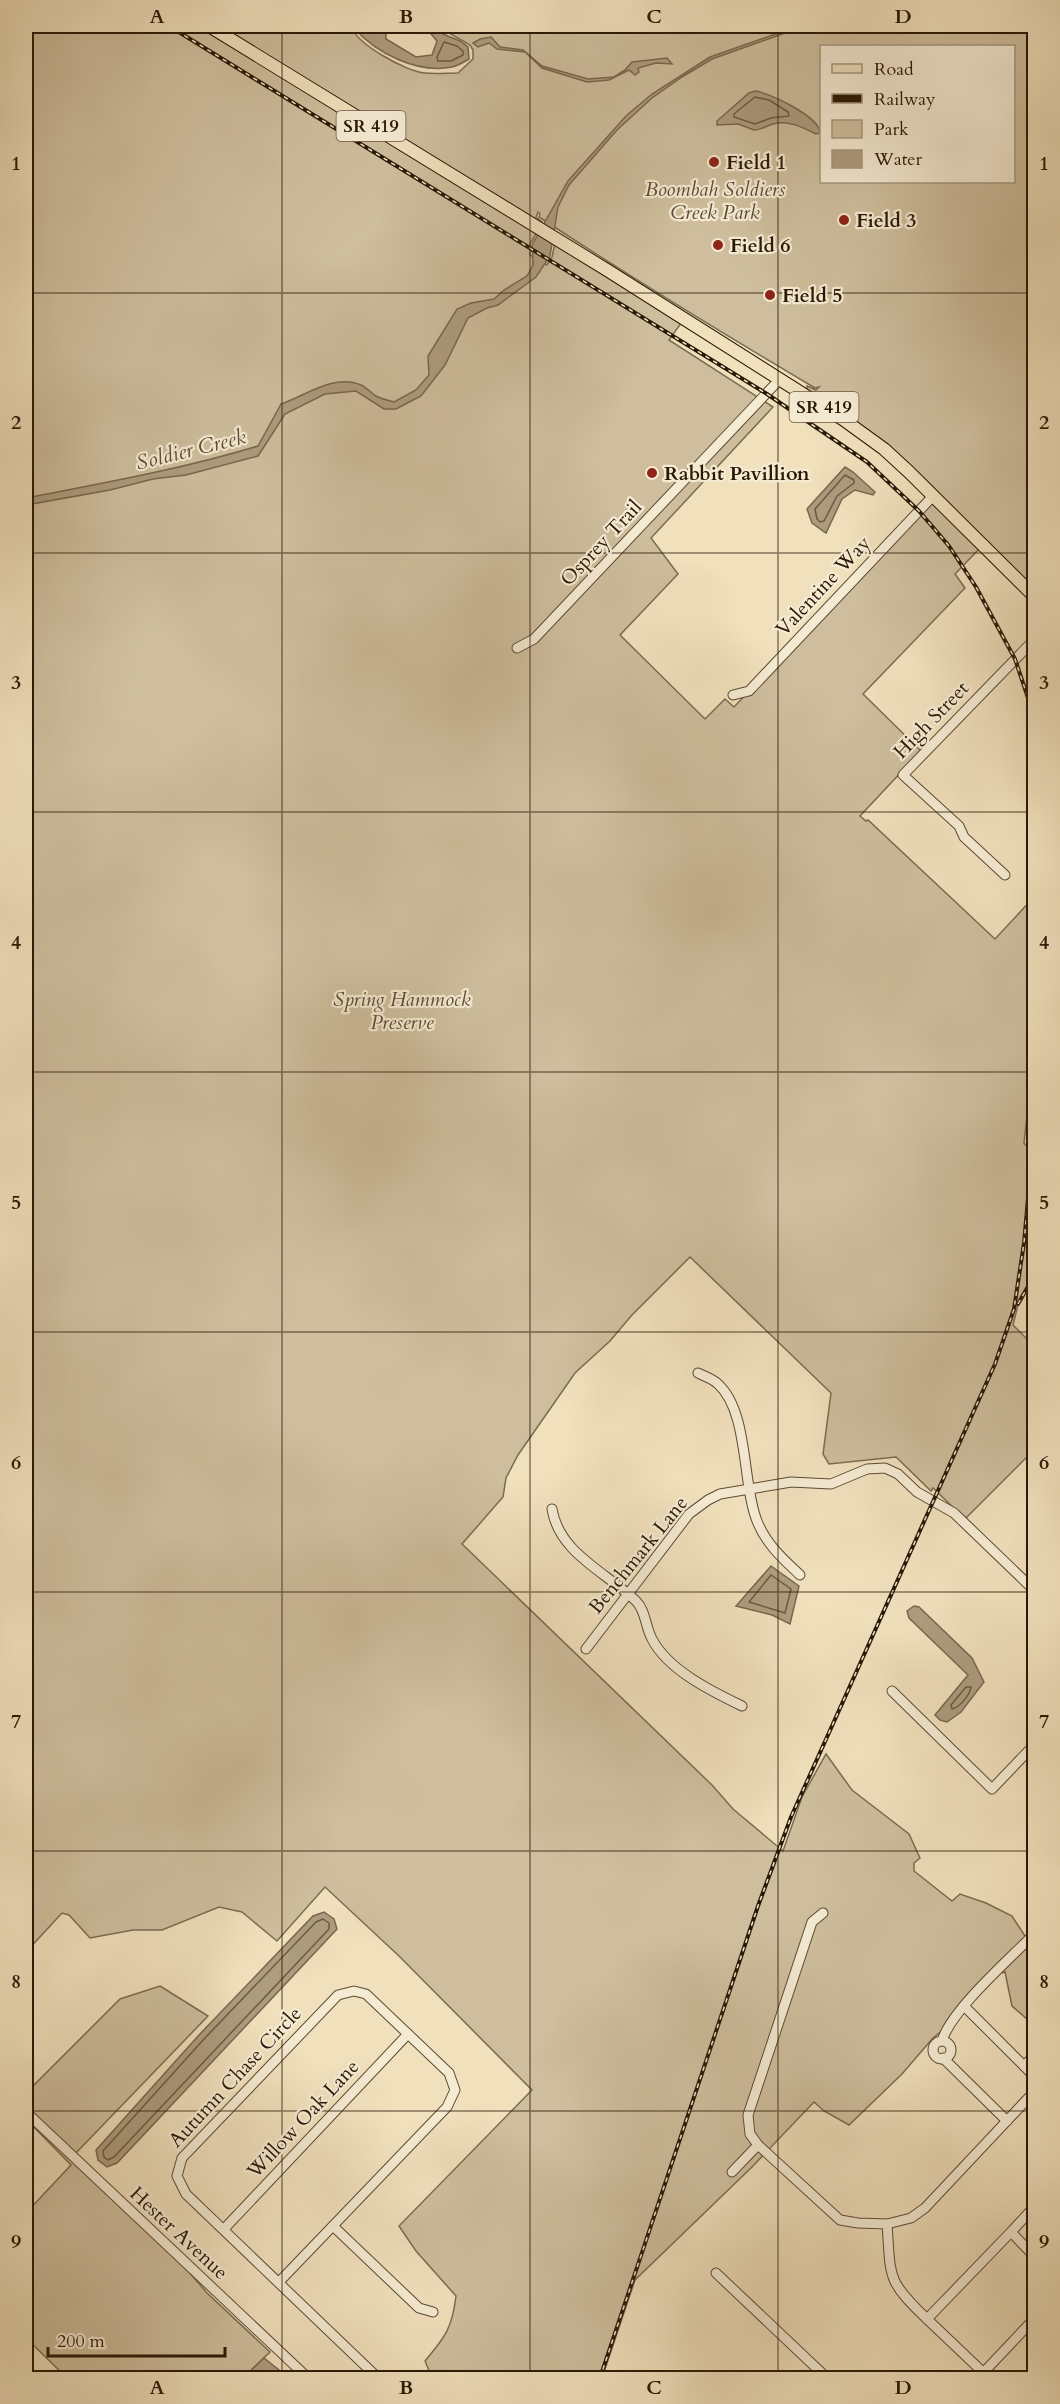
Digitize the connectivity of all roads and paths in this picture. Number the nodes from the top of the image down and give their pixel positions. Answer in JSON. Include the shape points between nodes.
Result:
{"nodes":[{"id":1,"x":209,"y":26,"type":"edge"},
{"id":2,"x":780,"y":379,"type":"junction"},
{"id":3,"x":934,"y":495,"type":"junction"},
{"id":4,"x":1035,"y":596,"type":"edge"},
{"id":5,"x":1035,"y":640,"type":"edge"},
{"id":6,"x":517,"y":648,"type":"dead end"},
{"id":7,"x":734,"y":695,"type":"dead end"},
{"id":8,"x":1005,"y":875,"type":"dead end"},
{"id":9,"x":698,"y":1373,"type":"dead end"},
{"id":10,"x":750,"y":1488,"type":"junction"},
{"id":11,"x":552,"y":1509,"type":"dead end"},
{"id":12,"x":800,"y":1575,"type":"dead end"},
{"id":13,"x":1035,"y":1590,"type":"edge"},
{"id":14,"x":628,"y":1594,"type":"junction"},
{"id":15,"x":586,"y":1649,"type":"dead end"},
{"id":16,"x":892,"y":1691,"type":"dead end"},
{"id":17,"x":742,"y":1706,"type":"dead end"},
{"id":18,"x":1032,"y":1752,"type":"edge"},
{"id":19,"x":823,"y":1913,"type":"dead end"},
{"id":20,"x":1035,"y":1935,"type":"edge"},
{"id":21,"x":964,"y":2006,"type":"junction"},
{"id":22,"x":408,"y":2034,"type":"junction"},
{"id":23,"x":1035,"y":2056,"type":"edge"},
{"id":24,"x":1024,"y":2066,"type":"junction"},
{"id":25,"x":1035,"y":2076,"type":"edge"},
{"id":26,"x":1035,"y":2092,"type":"edge"},
{"id":27,"x":26,"y":2112,"type":"edge"},
{"id":28,"x":1007,"y":2121,"type":"junction"},
{"id":29,"x":758,"y":2145,"type":"junction"},
{"id":30,"x":732,"y":2172,"type":"dead end"},
{"id":31,"x":1035,"y":2207,"type":"edge"},
{"id":32,"x":887,"y":2224,"type":"junction"},
{"id":33,"x":333,"y":2226,"type":"junction"},
{"id":34,"x":224,"y":2229,"type":"junction"},
{"id":35,"x":1011,"y":2232,"type":"junction"},
{"id":36,"x":1035,"y":2256,"type":"edge"},
{"id":37,"x":716,"y":2273,"type":"dead end"},
{"id":38,"x":279,"y":2282,"type":"junction"},
{"id":39,"x":433,"y":2312,"type":"dead end"},
{"id":40,"x":927,"y":2319,"type":"junction"},
{"id":41,"x":1035,"y":2319,"type":"edge"},
{"id":42,"x":986,"y":2376,"type":"edge"},
{"id":43,"x":308,"y":2379,"type":"edge"},
{"id":44,"x":378,"y":2379,"type":"edge"},
{"id":45,"x":827,"y":2379,"type":"edge"}],
"edges":[{"from":1,"to":2,"type":"main road","number":"SR 419"},
{"from":2,"to":3,"type":"main road","number":"SR 419","via":[[866,436]]},
{"from":2,"to":6,"type":"street","name":"Osprey Trail","via":[[534,639]]},
{"from":3,"to":4,"type":"main road","number":"SR 419"},
{"from":3,"to":7,"type":"street","name":"Valentine Way","via":[[749,690]]},
{"from":5,"to":8,"type":"street","name":"High Street","via":[[903,775]]},
{"from":9,"to":10,"type":"street","via":[[717,1383],[730,1403]]},
{"from":10,"to":12,"type":"street","via":[[756,1519],[766,1539]]},
{"from":10,"to":13,"type":"street","name":"Benchmark Lane","via":[[791,1482],[831,1484],[867,1469],[885,1468],[917,1492],[954,1512]]},
{"from":10,"to":14,"type":"street","name":"Benchmark Lane","via":[[720,1494],[689,1514]]},
{"from":11,"to":14,"type":"street","via":[[554,1523],[566,1542]]},
{"from":14,"to":15,"type":"street","name":"Benchmark Lane"},
{"from":14,"to":17,"type":"street","via":[[639,1604],[651,1637],[666,1656],[701,1686]]},
{"from":16,"to":18,"type":"street","via":[[992,1789]]},
{"from":19,"to":29,"type":"street","via":[[812,1922],[748,2115],[750,2134]]},
{"from":20,"to":21,"type":"street"},
{"from":21,"to":24,"type":"street"},
{"from":21,"to":28,"type":"street","via":[[942,2041],[934,2045],[935,2056],[943,2058]]},
{"from":22,"to":33,"type":"street","name":"Autumn Chase Circle","via":[[449,2073],[455,2090],[447,2107]]},
{"from":22,"to":34,"type":"street","name":"Willow Oak Lane"},
{"from":22,"to":34,"type":"street","name":"Autumn Chase Circle","via":[[366,1994],[354,1990],[338,1995],[182,2158],[177,2176],[180,2185]]},
{"from":23,"to":24,"type":"street"},
{"from":24,"to":25,"type":"street"},
{"from":26,"to":28,"type":"street"},
{"from":27,"to":43,"type":"street","name":"Hester Avenue"},
{"from":28,"to":32,"type":"street","via":[[925,2208],[911,2218]]},
{"from":29,"to":30,"type":"street"},
{"from":29,"to":32,"type":"street","via":[[840,2220]]},
{"from":31,"to":35,"type":"street"},
{"from":32,"to":40,"type":"street","via":[[894,2284]]},
{"from":33,"to":38,"type":"street"},
{"from":33,"to":39,"type":"street","via":[[419,2308]]},
{"from":34,"to":38,"type":"street","name":"Autumn Chase Circle"},
{"from":35,"to":36,"type":"street"},
{"from":35,"to":40,"type":"street"},
{"from":37,"to":45,"type":"street"},
{"from":38,"to":44,"type":"street","name":"Autumn Chase Circle"},
{"from":40,"to":42,"type":"street"},
{"from":41,"to":42,"type":"street"}]}
